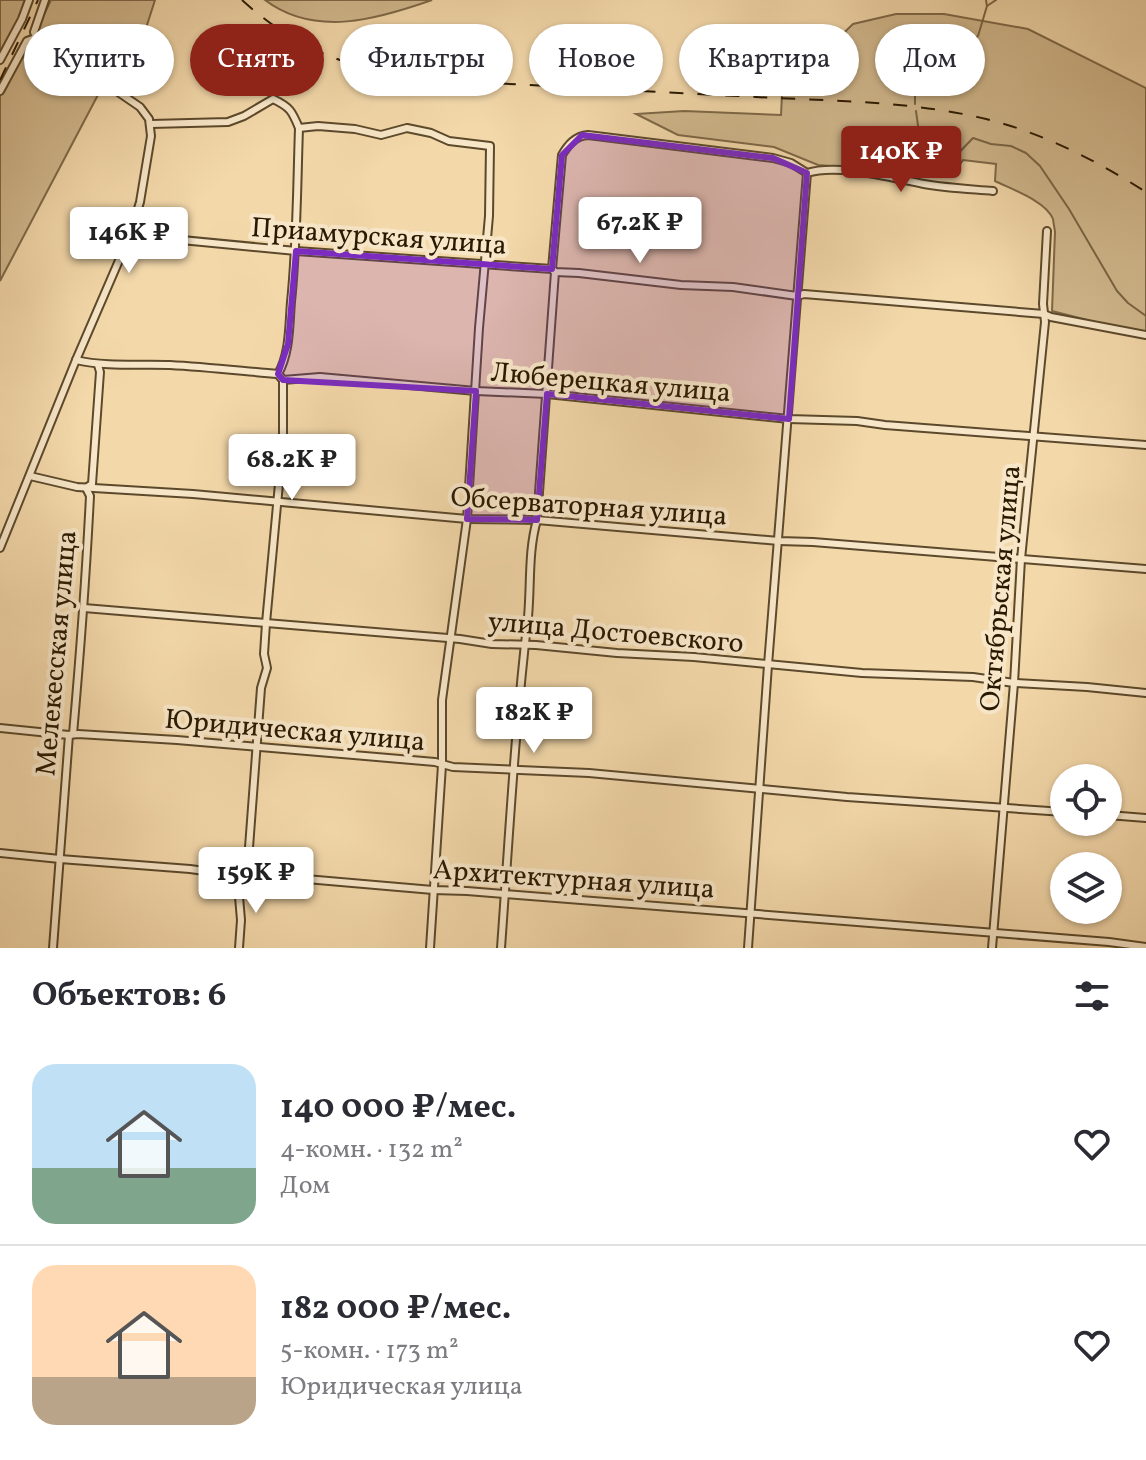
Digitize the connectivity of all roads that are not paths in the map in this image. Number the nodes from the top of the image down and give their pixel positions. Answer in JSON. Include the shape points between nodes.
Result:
{"nodes":[{"id":1,"x":29,"y":0,"type":"edge"},
{"id":2,"x":45,"y":0,"type":"edge"},
{"id":3,"x":37,"y":24,"type":"edge"},
{"id":4,"x":24,"y":47,"type":"edge"},
{"id":5,"x":0,"y":60,"type":"edge"},
{"id":6,"x":0,"y":91,"type":"edge"},
{"id":7,"x":124,"y":96,"type":"edge"},
{"id":8,"x":151,"y":124,"type":"junction"},
{"id":9,"x":299,"y":128,"type":"junction"},
{"id":10,"x":807,"y":173,"type":"junction"},
{"id":11,"x":993,"y":191,"type":"dead end"},
{"id":12,"x":1047,"y":231,"type":"dead end"},
{"id":13,"x":130,"y":235,"type":"junction"},
{"id":14,"x":296,"y":251,"type":"junction"},
{"id":15,"x":483,"y":265,"type":"junction"},
{"id":16,"x":554,"y":271,"type":"junction"},
{"id":17,"x":797,"y":296,"type":"junction"},
{"id":18,"x":1044,"y":314,"type":"junction"},
{"id":19,"x":1146,"y":335,"type":"edge"},
{"id":20,"x":76,"y":360,"type":"junction"},
{"id":21,"x":98,"y":365,"type":"junction"},
{"id":22,"x":280,"y":377,"type":"junction"},
{"id":23,"x":476,"y":391,"type":"junction"},
{"id":24,"x":547,"y":394,"type":"junction"},
{"id":25,"x":789,"y":419,"type":"junction"},
{"id":26,"x":1035,"y":437,"type":"junction"},
{"id":27,"x":1146,"y":445,"type":"edge"},
{"id":28,"x":30,"y":476,"type":"junction"},
{"id":29,"x":86,"y":488,"type":"junction"},
{"id":30,"x":277,"y":502,"type":"junction"},
{"id":31,"x":467,"y":519,"type":"junction"},
{"id":32,"x":537,"y":520,"type":"junction"},
{"id":33,"x":779,"y":541,"type":"junction"},
{"id":34,"x":0,"y":548,"type":"edge"},
{"id":35,"x":1021,"y":559,"type":"junction"},
{"id":36,"x":1146,"y":569,"type":"edge"},
{"id":37,"x":84,"y":608,"type":"junction"},
{"id":38,"x":266,"y":623,"type":"junction"},
{"id":39,"x":451,"y":639,"type":"junction"},
{"id":40,"x":524,"y":645,"type":"junction"},
{"id":41,"x":768,"y":665,"type":"junction"},
{"id":42,"x":1014,"y":683,"type":"junction"},
{"id":43,"x":1146,"y":693,"type":"edge"},
{"id":44,"x":0,"y":728,"type":"edge"},
{"id":45,"x":71,"y":735,"type":"junction"},
{"id":46,"x":256,"y":747,"type":"junction"},
{"id":47,"x":442,"y":765,"type":"junction"},
{"id":48,"x":514,"y":770,"type":"junction"},
{"id":49,"x":760,"y":789,"type":"junction"},
{"id":50,"x":1003,"y":809,"type":"junction"},
{"id":51,"x":1050,"y":811,"type":"edge"},
{"id":52,"x":1122,"y":816,"type":"edge"},
{"id":53,"x":1146,"y":818,"type":"edge"},
{"id":54,"x":0,"y":853,"type":"edge"},
{"id":55,"x":60,"y":859,"type":"junction"},
{"id":56,"x":244,"y":875,"type":"junction"},
{"id":57,"x":433,"y":890,"type":"junction"},
{"id":58,"x":505,"y":895,"type":"junction"},
{"id":59,"x":749,"y":914,"type":"junction"},
{"id":60,"x":995,"y":932,"type":"junction"},
{"id":61,"x":1146,"y":947,"type":"edge"},
{"id":62,"x":53,"y":948,"type":"edge"},
{"id":63,"x":239,"y":948,"type":"edge"},
{"id":64,"x":430,"y":948,"type":"edge"},
{"id":65,"x":501,"y":948,"type":"edge"},
{"id":66,"x":748,"y":948,"type":"edge"},
{"id":67,"x":992,"y":948,"type":"edge"}],
"edges":[{"from":1,"to":5,"type":"street"},
{"from":2,"to":3,"type":"street"},
{"from":4,"to":6,"type":"street"},
{"from":7,"to":8,"type":"street"},
{"from":8,"to":9,"type":"street","via":[[228,122],[273,99],[292,111]]},
{"from":8,"to":13,"type":"street"},
{"from":9,"to":14,"type":"street"},
{"from":9,"to":15,"type":"street","via":[[381,135],[407,128],[490,146]]},
{"from":10,"to":11,"type":"street","via":[[866,173]]},
{"from":10,"to":16,"type":"street","via":[[773,158],[588,135],[576,138],[562,155]]},
{"from":10,"to":17,"type":"street"},
{"from":12,"to":18,"type":"street","name":"Октябрьская улица"},
{"from":13,"to":14,"type":"street","name":"Приамурская улица"},
{"from":13,"to":20,"type":"street"},
{"from":14,"to":15,"type":"street","name":"Приамурская улица"},
{"from":14,"to":22,"type":"street"},
{"from":15,"to":16,"type":"street","name":"Приамурская улица"},
{"from":15,"to":23,"type":"street"},
{"from":16,"to":17,"type":"street","name":"Приамурская улица"},
{"from":16,"to":24,"type":"street"},
{"from":17,"to":18,"type":"street","name":"Приамурская улица"},
{"from":17,"to":25,"type":"street"},
{"from":18,"to":19,"type":"street","name":"Приамурская улица"},
{"from":18,"to":26,"type":"street","name":"Октябрьская улица"},
{"from":20,"to":21,"type":"street","name":"Люберецкая улица"},
{"from":20,"to":28,"type":"street"},
{"from":21,"to":22,"type":"street","name":"Люберецкая улица","via":[[180,366]]},
{"from":21,"to":29,"type":"street","name":"Мелекесская улица","via":[[94,466],[92,484]]},
{"from":22,"to":23,"type":"street","name":"Люберецкая улица"},
{"from":22,"to":30,"type":"street","via":[[283,441]]},
{"from":23,"to":24,"type":"street","name":"Люберецкая улица"},
{"from":23,"to":31,"type":"street"},
{"from":24,"to":25,"type":"street","name":"Люберецкая улица"},
{"from":24,"to":32,"type":"street"},
{"from":25,"to":26,"type":"street","name":"Люберецкая улица"},
{"from":25,"to":33,"type":"street"},
{"from":26,"to":27,"type":"street","name":"Люберецкая улица"},
{"from":26,"to":35,"type":"street","name":"Октябрьская улица"},
{"from":28,"to":29,"type":"street","name":"Обсерваторная улица"},
{"from":28,"to":34,"type":"street"},
{"from":29,"to":30,"type":"street","name":"Обсерваторная улица"},
{"from":29,"to":37,"type":"street","name":"Мелекесская улица","via":[[90,496]]},
{"from":30,"to":31,"type":"street","name":"Обсерваторная улица"},
{"from":30,"to":38,"type":"street"},
{"from":31,"to":32,"type":"street","name":"Обсерваторная улица"},
{"from":31,"to":39,"type":"street"},
{"from":32,"to":33,"type":"street","name":"Обсерваторная улица"},
{"from":32,"to":40,"type":"street"},
{"from":33,"to":35,"type":"street","name":"Обсерваторная улица"},
{"from":33,"to":41,"type":"street"},
{"from":35,"to":36,"type":"street","name":"Обсерваторная улица"},
{"from":35,"to":42,"type":"street","name":"Октябрьская улица"},
{"from":37,"to":38,"type":"street","name":"улица Достоевского"},
{"from":37,"to":45,"type":"street","name":"Мелекесская улица"},
{"from":38,"to":39,"type":"street","name":"улица Достоевского"},
{"from":38,"to":46,"type":"street","via":[[267,668]]},
{"from":39,"to":40,"type":"street","name":"улица Достоевского"},
{"from":39,"to":47,"type":"street","via":[[442,700]]},
{"from":40,"to":41,"type":"street","name":"улица Достоевского"},
{"from":40,"to":48,"type":"street"},
{"from":41,"to":42,"type":"street","name":"улица Достоевского"},
{"from":41,"to":49,"type":"street"},
{"from":42,"to":43,"type":"street","name":"улица Достоевского"},
{"from":42,"to":50,"type":"street","name":"Октябрьская улица"},
{"from":44,"to":45,"type":"street","name":"Юридическая улица"},
{"from":45,"to":46,"type":"street","name":"Юридическая улица"},
{"from":45,"to":55,"type":"street","name":"Мелекесская улица"},
{"from":46,"to":47,"type":"street","name":"Юридическая улица"},
{"from":46,"to":56,"type":"street"},
{"from":47,"to":48,"type":"street","name":"Юридическая улица"},
{"from":47,"to":57,"type":"street"},
{"from":48,"to":49,"type":"street","name":"Юридическая улица"},
{"from":48,"to":58,"type":"street"},
{"from":49,"to":50,"type":"street","name":"Юридическая улица"},
{"from":49,"to":59,"type":"street"},
{"from":50,"to":51,"type":"street","name":"Юридическая улица"},
{"from":50,"to":60,"type":"street","name":"Октябрьская улица"},
{"from":52,"to":53,"type":"street"},
{"from":54,"to":55,"type":"street","name":"Архитектурная улица"},
{"from":55,"to":56,"type":"street","name":"Архитектурная улица"},
{"from":55,"to":62,"type":"street","name":"Мелекесская улица"},
{"from":56,"to":57,"type":"street","name":"Архитектурная улица"},
{"from":56,"to":63,"type":"street","via":[[238,885]]},
{"from":57,"to":58,"type":"street","name":"Архитектурная улица"},
{"from":57,"to":64,"type":"street"},
{"from":58,"to":59,"type":"street","name":"Архитектурная улица"},
{"from":58,"to":65,"type":"street"},
{"from":59,"to":60,"type":"street","name":"Архитектурная улица"},
{"from":59,"to":66,"type":"street"},
{"from":60,"to":61,"type":"street","name":"Архитектурная улица"},
{"from":60,"to":67,"type":"street","name":"Октябрьская улица"}]}
